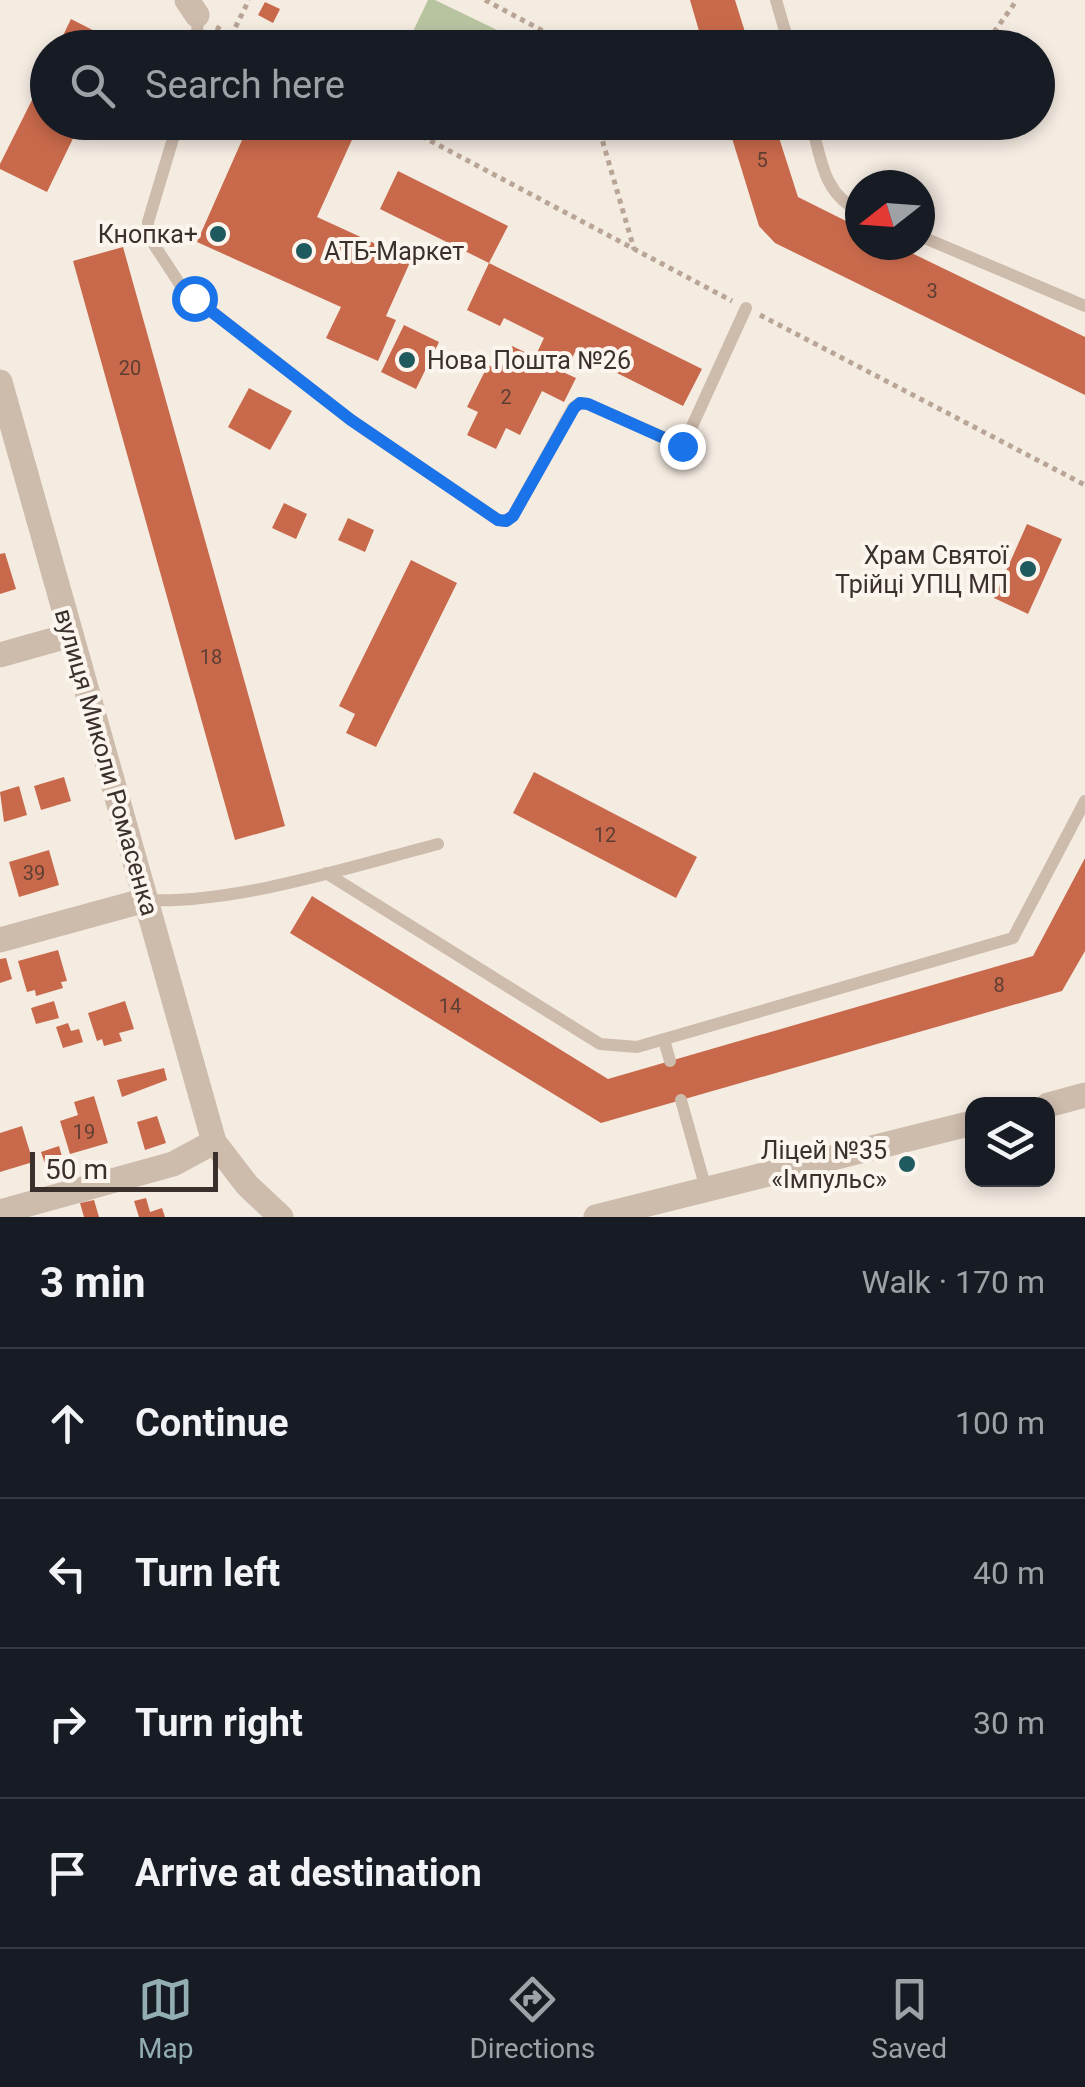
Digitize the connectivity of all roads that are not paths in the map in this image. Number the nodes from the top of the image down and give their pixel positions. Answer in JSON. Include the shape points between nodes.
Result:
{"nodes":[{"id":1,"x":776,"y":0,"type":"edge"},
{"id":2,"x":785,"y":30,"type":"edge"},
{"id":3,"x":173,"y":140,"type":"edge"},
{"id":4,"x":818,"y":140,"type":"edge"},
{"id":5,"x":845,"y":204,"type":"edge"},
{"id":6,"x":935,"y":242,"type":"edge"},
{"id":7,"x":1085,"y":306,"type":"edge"},
{"id":8,"x":746,"y":308,"type":"road end"},
{"id":9,"x":0,"y":382,"type":"edge"},
{"id":10,"x":71,"y":635,"type":"junction"},
{"id":11,"x":0,"y":655,"type":"edge"},
{"id":12,"x":1085,"y":801,"type":"edge"},
{"id":13,"x":438,"y":844,"type":"dead end"},
{"id":14,"x":326,"y":873,"type":"junction"},
{"id":15,"x":146,"y":900,"type":"junction"},
{"id":16,"x":0,"y":940,"type":"edge"},
{"id":17,"x":664,"y":1040,"type":"junction"},
{"id":18,"x":670,"y":1061,"type":"dead end"},
{"id":19,"x":1085,"y":1095,"type":"edge"},
{"id":20,"x":681,"y":1100,"type":"dead end"},
{"id":21,"x":1055,"y":1102,"type":"edge"},
{"id":22,"x":965,"y":1125,"type":"edge"},
{"id":23,"x":214,"y":1142,"type":"junction"},
{"id":24,"x":706,"y":1189,"type":"junction"},
{"id":25,"x":0,"y":1212,"type":"edge"},
{"id":26,"x":628,"y":1213,"type":"edge"},
{"id":27,"x":281,"y":1217,"type":"edge"},
{"id":28,"x":596,"y":1217,"type":"edge"}],
"edges":[{"from":1,"to":2,"type":"lane"},
{"from":3,"to":8,"type":"lane","via":[[148,222],[150,237],[183,289],[351,420],[498,520],[513,516],[580,403],[682,446]]},
{"from":4,"to":5,"type":"lane","via":[[834,194]]},
{"from":6,"to":7,"type":"lane"},
{"from":9,"to":10,"type":"street","name":"вулиця Миколи Ромасенка"},
{"from":10,"to":11,"type":"street"},
{"from":10,"to":15,"type":"street","name":"вулиця Миколи Ромасенка"},
{"from":12,"to":17,"type":"lane","via":[[1013,938]]},
{"from":13,"to":14,"type":"lane"},
{"from":14,"to":15,"type":"lane","via":[[184,902]]},
{"from":14,"to":17,"type":"lane","via":[[600,1044],[637,1048]]},
{"from":15,"to":16,"type":"street"},
{"from":15,"to":23,"type":"street","name":"вулиця Миколи Ромасенка"},
{"from":17,"to":18,"type":"lane"},
{"from":19,"to":21,"type":"street"},
{"from":20,"to":24,"type":"lane"},
{"from":22,"to":24,"type":"street"},
{"from":23,"to":25,"type":"street","via":[[173,1164]]},
{"from":23,"to":27,"type":"street","via":[[246,1186]]},
{"from":24,"to":26,"type":"street"},
{"from":26,"to":28,"type":"street"}]}
